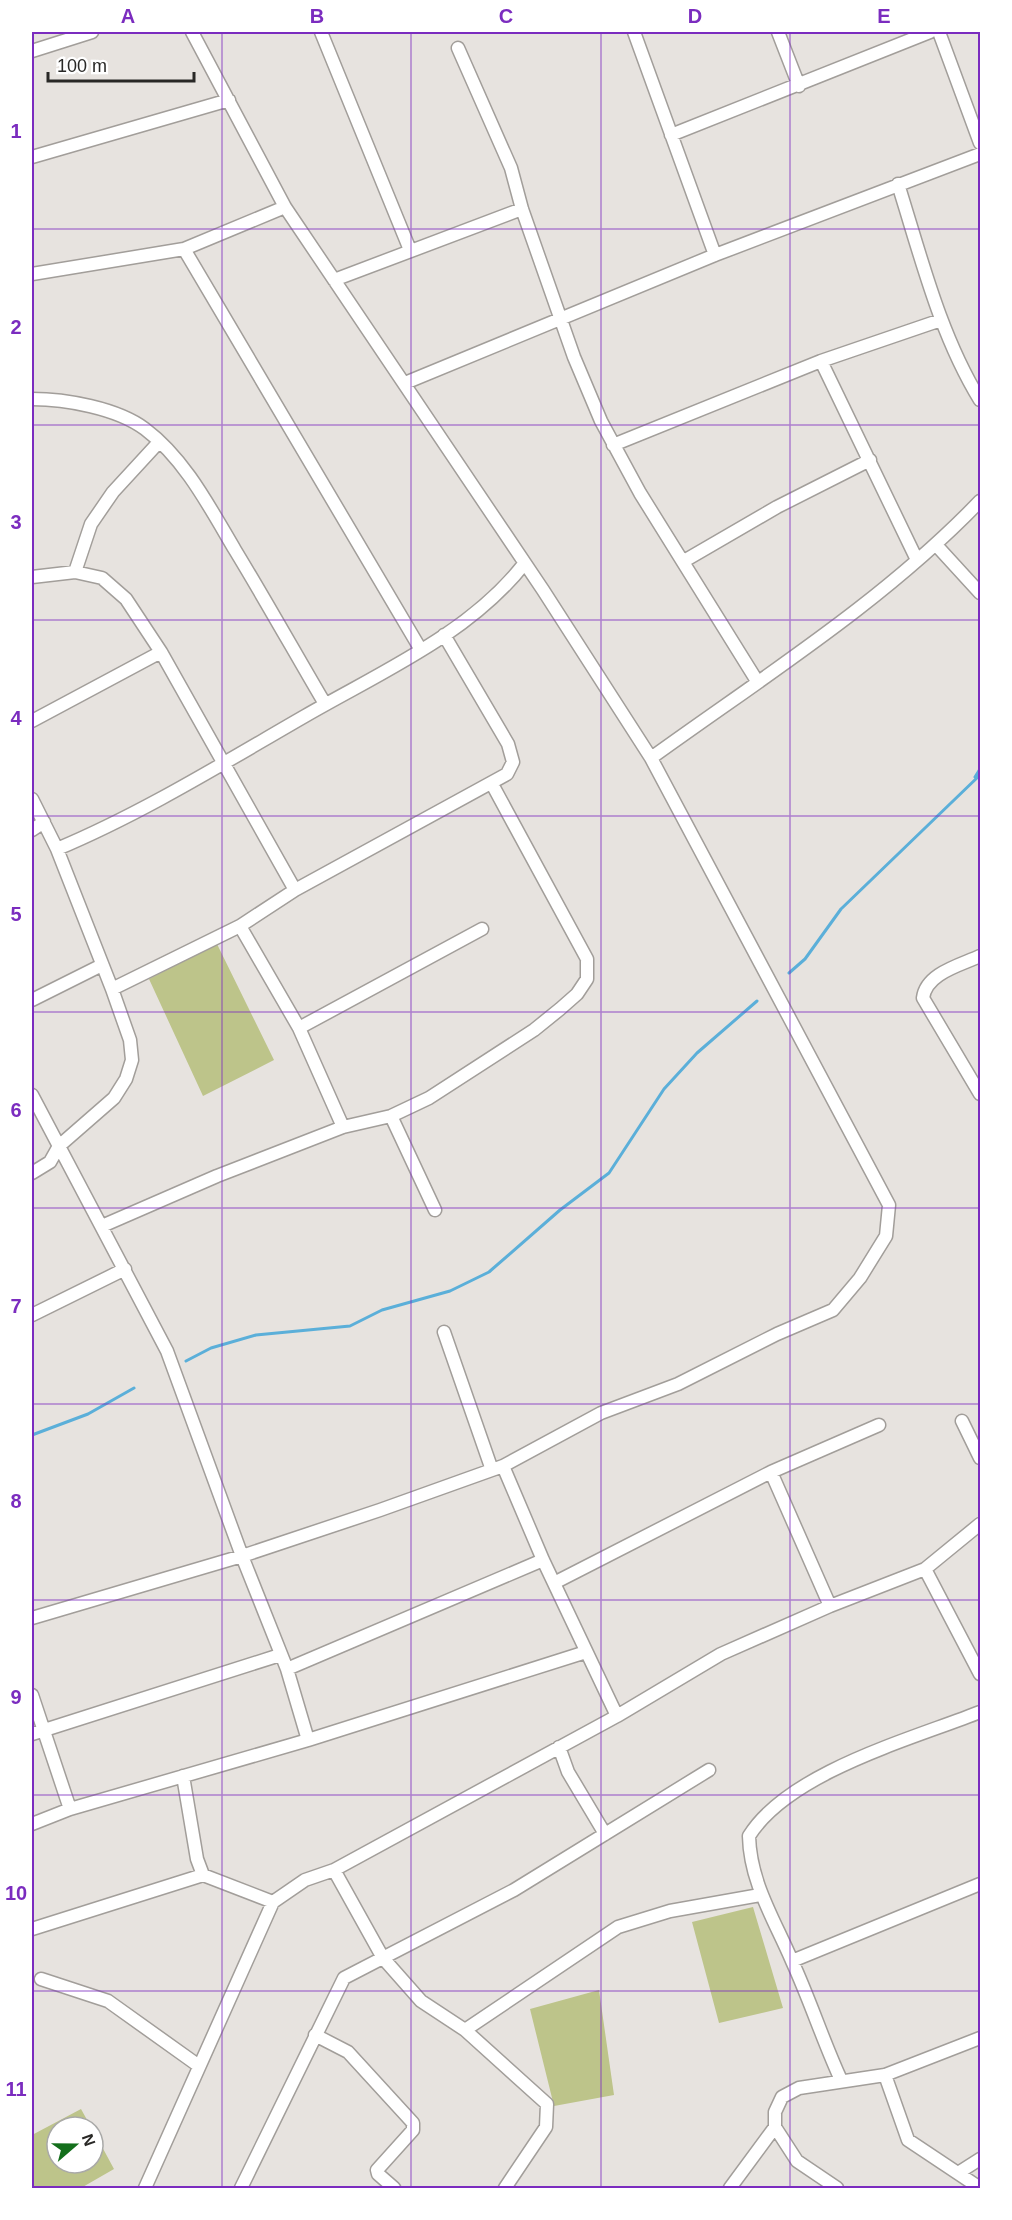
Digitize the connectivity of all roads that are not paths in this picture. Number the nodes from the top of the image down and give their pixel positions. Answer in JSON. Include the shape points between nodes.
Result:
{"nodes":[{"id":1,"x":92,"y":32,"type":"edge"},
{"id":2,"x":192,"y":32,"type":"edge"},
{"id":3,"x":321,"y":32,"type":"edge"},
{"id":4,"x":634,"y":32,"type":"edge"},
{"id":5,"x":778,"y":32,"type":"edge"},
{"id":6,"x":930,"y":32,"type":"edge"},
{"id":7,"x":939,"y":32,"type":"edge"},
{"id":8,"x":458,"y":48,"type":"dead end"},
{"id":9,"x":32,"y":51,"type":"edge"},
{"id":10,"x":800,"y":86,"type":"junction"},
{"id":11,"x":229,"y":100,"type":"junction"},
{"id":12,"x":671,"y":135,"type":"junction"},
{"id":13,"x":981,"y":143,"type":"edge"},
{"id":14,"x":981,"y":154,"type":"edge"},
{"id":15,"x":32,"y":157,"type":"edge"},
{"id":16,"x":898,"y":184,"type":"junction"},
{"id":17,"x":285,"y":207,"type":"junction"},
{"id":18,"x":522,"y":209,"type":"junction"},
{"id":19,"x":184,"y":249,"type":"junction"},
{"id":20,"x":410,"y":250,"type":"junction"},
{"id":21,"x":715,"y":255,"type":"junction"},
{"id":22,"x":32,"y":273,"type":"edge"},
{"id":23,"x":334,"y":280,"type":"junction"},
{"id":24,"x":560,"y":318,"type":"junction"},
{"id":25,"x":941,"y":320,"type":"junction"},
{"id":26,"x":821,"y":361,"type":"junction"},
{"id":27,"x":405,"y":383,"type":"junction"},
{"id":28,"x":32,"y":399,"type":"edge"},
{"id":29,"x":981,"y":400,"type":"edge"},
{"id":30,"x":159,"y":442,"type":"junction"},
{"id":31,"x":613,"y":446,"type":"junction"},
{"id":32,"x":870,"y":460,"type":"junction"},
{"id":33,"x":981,"y":501,"type":"edge"},
{"id":34,"x":937,"y":546,"type":"junction"},
{"id":35,"x":917,"y":560,"type":"junction"},
{"id":36,"x":684,"y":561,"type":"junction"},
{"id":37,"x":524,"y":564,"type":"junction"},
{"id":38,"x":75,"y":572,"type":"junction"},
{"id":39,"x":32,"y":577,"type":"edge"},
{"id":40,"x":981,"y":593,"type":"edge"},
{"id":41,"x":444,"y":635,"type":"junction"},
{"id":42,"x":422,"y":650,"type":"junction"},
{"id":43,"x":161,"y":652,"type":"junction"},
{"id":44,"x":757,"y":681,"type":"junction"},
{"id":45,"x":325,"y":704,"type":"junction"},
{"id":46,"x":32,"y":721,"type":"edge"},
{"id":47,"x":651,"y":758,"type":"junction"},
{"id":48,"x":225,"y":762,"type":"junction"},
{"id":49,"x":492,"y":784,"type":"junction"},
{"id":50,"x":32,"y":799,"type":"edge"},
{"id":51,"x":44,"y":822,"type":"junction"},
{"id":52,"x":32,"y":830,"type":"edge"},
{"id":53,"x":57,"y":849,"type":"junction"},
{"id":54,"x":295,"y":890,"type":"junction"},
{"id":55,"x":240,"y":926,"type":"junction"},
{"id":56,"x":482,"y":929,"type":"dead end"},
{"id":57,"x":981,"y":956,"type":"edge"},
{"id":58,"x":102,"y":965,"type":"junction"},
{"id":59,"x":112,"y":989,"type":"junction"},
{"id":60,"x":32,"y":1000,"type":"edge"},
{"id":61,"x":299,"y":1028,"type":"junction"},
{"id":62,"x":981,"y":1094,"type":"edge"},
{"id":63,"x":32,"y":1095,"type":"edge"},
{"id":64,"x":391,"y":1116,"type":"junction"},
{"id":65,"x":344,"y":1127,"type":"junction"},
{"id":66,"x":59,"y":1146,"type":"junction"},
{"id":67,"x":32,"y":1173,"type":"edge"},
{"id":68,"x":435,"y":1210,"type":"dead end"},
{"id":69,"x":102,"y":1227,"type":"junction"},
{"id":70,"x":125,"y":1269,"type":"junction"},
{"id":71,"x":32,"y":1315,"type":"edge"},
{"id":72,"x":444,"y":1332,"type":"dead end"},
{"id":73,"x":962,"y":1421,"type":"dead end"},
{"id":74,"x":879,"y":1425,"type":"dead end"},
{"id":75,"x":981,"y":1458,"type":"edge"},
{"id":76,"x":498,"y":1468,"type":"junction"},
{"id":77,"x":771,"y":1472,"type":"junction"},
{"id":78,"x":981,"y":1524,"type":"edge"},
{"id":79,"x":242,"y":1556,"type":"junction"},
{"id":80,"x":543,"y":1560,"type":"junction"},
{"id":81,"x":925,"y":1569,"type":"junction"},
{"id":82,"x":554,"y":1583,"type":"junction"},
{"id":83,"x":830,"y":1605,"type":"junction"},
{"id":84,"x":32,"y":1618,"type":"edge"},
{"id":85,"x":586,"y":1652,"type":"junction"},
{"id":86,"x":280,"y":1655,"type":"junction"},
{"id":87,"x":287,"y":1669,"type":"junction"},
{"id":88,"x":981,"y":1674,"type":"edge"},
{"id":89,"x":32,"y":1695,"type":"edge"},
{"id":90,"x":981,"y":1712,"type":"edge"},
{"id":91,"x":617,"y":1716,"type":"junction"},
{"id":92,"x":37,"y":1732,"type":"edge"},
{"id":93,"x":308,"y":1740,"type":"junction"},
{"id":94,"x":560,"y":1747,"type":"junction"},
{"id":95,"x":709,"y":1770,"type":"dead end"},
{"id":96,"x":183,"y":1776,"type":"junction"},
{"id":97,"x":70,"y":1809,"type":"junction"},
{"id":98,"x":32,"y":1824,"type":"edge"},
{"id":99,"x":605,"y":1834,"type":"junction"},
{"id":100,"x":334,"y":1870,"type":"junction"},
{"id":101,"x":203,"y":1875,"type":"junction"},
{"id":102,"x":981,"y":1884,"type":"edge"},
{"id":103,"x":760,"y":1895,"type":"junction"},
{"id":104,"x":273,"y":1902,"type":"junction"},
{"id":105,"x":32,"y":1929,"type":"edge"},
{"id":106,"x":383,"y":1958,"type":"junction"},
{"id":107,"x":792,"y":1961,"type":"junction"},
{"id":108,"x":41,"y":1979,"type":"dead end"},
{"id":109,"x":465,"y":2030,"type":"junction"},
{"id":110,"x":315,"y":2035,"type":"junction"},
{"id":111,"x":981,"y":2038,"type":"edge"},
{"id":112,"x":199,"y":2066,"type":"junction"},
{"id":113,"x":885,"y":2074,"type":"junction"},
{"id":114,"x":841,"y":2080,"type":"junction"},
{"id":115,"x":775,"y":2127,"type":"junction"},
{"id":116,"x":981,"y":2159,"type":"edge"},
{"id":117,"x":958,"y":2173,"type":"junction"},
{"id":118,"x":144,"y":2188,"type":"edge"},
{"id":119,"x":241,"y":2188,"type":"edge"},
{"id":120,"x":394,"y":2188,"type":"edge"},
{"id":121,"x":505,"y":2188,"type":"edge"},
{"id":122,"x":730,"y":2188,"type":"edge"},
{"id":123,"x":837,"y":2188,"type":"edge"},
{"id":124,"x":981,"y":2188,"type":"edge"}],
"edges":[{"from":1,"to":9,"type":"street"},
{"from":2,"to":11,"type":"street"},
{"from":3,"to":20,"type":"street"},
{"from":4,"to":12,"type":"street"},
{"from":5,"to":10,"type":"street"},
{"from":6,"to":10,"type":"street"},
{"from":7,"to":13,"type":"street"},
{"from":8,"to":18,"type":"street","via":[[510,168]]},
{"from":10,"to":12,"type":"street"},
{"from":11,"to":15,"type":"street"},
{"from":11,"to":17,"type":"street"},
{"from":12,"to":21,"type":"street"},
{"from":14,"to":16,"type":"street"},
{"from":16,"to":21,"type":"street"},
{"from":16,"to":25,"type":"street"},
{"from":17,"to":19,"type":"street"},
{"from":17,"to":23,"type":"street"},
{"from":18,"to":20,"type":"street"},
{"from":18,"to":24,"type":"street"},
{"from":19,"to":22,"type":"street"},
{"from":19,"to":42,"type":"street"},
{"from":20,"to":23,"type":"street"},
{"from":21,"to":24,"type":"street"},
{"from":23,"to":27,"type":"street"},
{"from":24,"to":27,"type":"street"},
{"from":24,"to":31,"type":"street"},
{"from":25,"to":26,"type":"street"},
{"from":25,"to":29,"type":"street","via":[[962,369]]},
{"from":26,"to":31,"type":"street"},
{"from":26,"to":32,"type":"street"},
{"from":27,"to":37,"type":"street"},
{"from":28,"to":30,"type":"street","via":[[61,399],[120,417],[144,428]]},
{"from":30,"to":38,"type":"street","via":[[113,492],[90,524]]},
{"from":30,"to":45,"type":"street","via":[[198,489]]},
{"from":31,"to":36,"type":"street"},
{"from":32,"to":35,"type":"street"},
{"from":32,"to":36,"type":"street","via":[[777,507]]},
{"from":33,"to":34,"type":"street"},
{"from":34,"to":35,"type":"street"},
{"from":34,"to":40,"type":"street"},
{"from":35,"to":44,"type":"street"},
{"from":36,"to":44,"type":"street"},
{"from":37,"to":41,"type":"street","via":[[509,583]]},
{"from":37,"to":47,"type":"street"},
{"from":38,"to":39,"type":"street"},
{"from":38,"to":43,"type":"street","via":[[102,578],[114,586]]},
{"from":41,"to":42,"type":"street"},
{"from":41,"to":49,"type":"street","via":[[508,744],[513,762],[507,774]]},
{"from":42,"to":45,"type":"street"},
{"from":43,"to":46,"type":"street"},
{"from":43,"to":48,"type":"street"},
{"from":44,"to":47,"type":"street"},
{"from":45,"to":48,"type":"street"},
{"from":47,"to":76,"type":"street","via":[[889,1205],[886,1236],[860,1278],[833,1310],[678,1384],[601,1413]]},
{"from":48,"to":53,"type":"street"},
{"from":48,"to":54,"type":"street"},
{"from":49,"to":54,"type":"street"},
{"from":49,"to":64,"type":"street","via":[[587,958],[587,979],[577,994],[534,1030],[429,1098]]},
{"from":50,"to":51,"type":"street"},
{"from":51,"to":52,"type":"street"},
{"from":51,"to":53,"type":"street"},
{"from":53,"to":58,"type":"street"},
{"from":54,"to":55,"type":"street"},
{"from":55,"to":59,"type":"street"},
{"from":55,"to":61,"type":"street"},
{"from":56,"to":61,"type":"street"},
{"from":57,"to":62,"type":"street","via":[[938,975],[928,983],[923,998]]},
{"from":58,"to":59,"type":"street"},
{"from":58,"to":60,"type":"street"},
{"from":59,"to":66,"type":"street","via":[[130,1040],[132,1060],[126,1079],[114,1098]]},
{"from":61,"to":65,"type":"street"},
{"from":63,"to":66,"type":"street"},
{"from":64,"to":65,"type":"street"},
{"from":64,"to":68,"type":"street"},
{"from":65,"to":69,"type":"street","via":[[217,1176]]},
{"from":66,"to":67,"type":"street","via":[[50,1162]]},
{"from":66,"to":69,"type":"street"},
{"from":69,"to":70,"type":"street"},
{"from":70,"to":71,"type":"street"},
{"from":70,"to":79,"type":"street","via":[[167,1351]]},
{"from":72,"to":76,"type":"street"},
{"from":73,"to":75,"type":"street"},
{"from":74,"to":77,"type":"street"},
{"from":76,"to":79,"type":"street"},
{"from":76,"to":80,"type":"street"},
{"from":77,"to":82,"type":"street"},
{"from":77,"to":83,"type":"street"},
{"from":78,"to":81,"type":"street"},
{"from":79,"to":84,"type":"street"},
{"from":79,"to":86,"type":"street"},
{"from":80,"to":82,"type":"street"},
{"from":80,"to":87,"type":"street"},
{"from":81,"to":83,"type":"street"},
{"from":81,"to":88,"type":"street"},
{"from":82,"to":85,"type":"street"},
{"from":83,"to":91,"type":"street","via":[[721,1654]]},
{"from":85,"to":91,"type":"street"},
{"from":85,"to":93,"type":"street"},
{"from":86,"to":87,"type":"street"},
{"from":86,"to":92,"type":"street"},
{"from":87,"to":93,"type":"street"},
{"from":89,"to":92,"type":"street"},
{"from":90,"to":103,"type":"street","via":[[826,1771],[783,1798],[749,1836]]},
{"from":91,"to":94,"type":"street"},
{"from":92,"to":97,"type":"street"},
{"from":93,"to":96,"type":"street"},
{"from":94,"to":99,"type":"street","via":[[568,1772]]},
{"from":94,"to":100,"type":"street"},
{"from":95,"to":99,"type":"street"},
{"from":96,"to":97,"type":"street"},
{"from":96,"to":101,"type":"street"},
{"from":97,"to":98,"type":"street"},
{"from":99,"to":106,"type":"street","via":[[514,1890]]},
{"from":100,"to":104,"type":"street","via":[[305,1880]]},
{"from":100,"to":106,"type":"street"},
{"from":101,"to":104,"type":"street"},
{"from":101,"to":105,"type":"street"},
{"from":102,"to":107,"type":"street"},
{"from":103,"to":107,"type":"street"},
{"from":103,"to":109,"type":"street","via":[[670,1911],[618,1927]]},
{"from":104,"to":112,"type":"street"},
{"from":106,"to":109,"type":"street","via":[[422,2001]]},
{"from":106,"to":110,"type":"street","via":[[344,1978]]},
{"from":107,"to":114,"type":"street"},
{"from":108,"to":112,"type":"street","via":[[108,2001]]},
{"from":109,"to":121,"type":"street","via":[[547,2104],[546,2127]]},
{"from":110,"to":119,"type":"street"},
{"from":110,"to":120,"type":"street","via":[[348,2052],[413,2123],[413,2130],[377,2170]]},
{"from":111,"to":113,"type":"street"},
{"from":112,"to":118,"type":"street"},
{"from":113,"to":114,"type":"street"},
{"from":113,"to":117,"type":"street","via":[[908,2140]]},
{"from":114,"to":115,"type":"street","via":[[799,2088],[782,2097],[775,2112]]},
{"from":115,"to":122,"type":"street"},
{"from":115,"to":123,"type":"street","via":[[797,2161]]},
{"from":116,"to":117,"type":"street"},
{"from":117,"to":124,"type":"street"}]}
